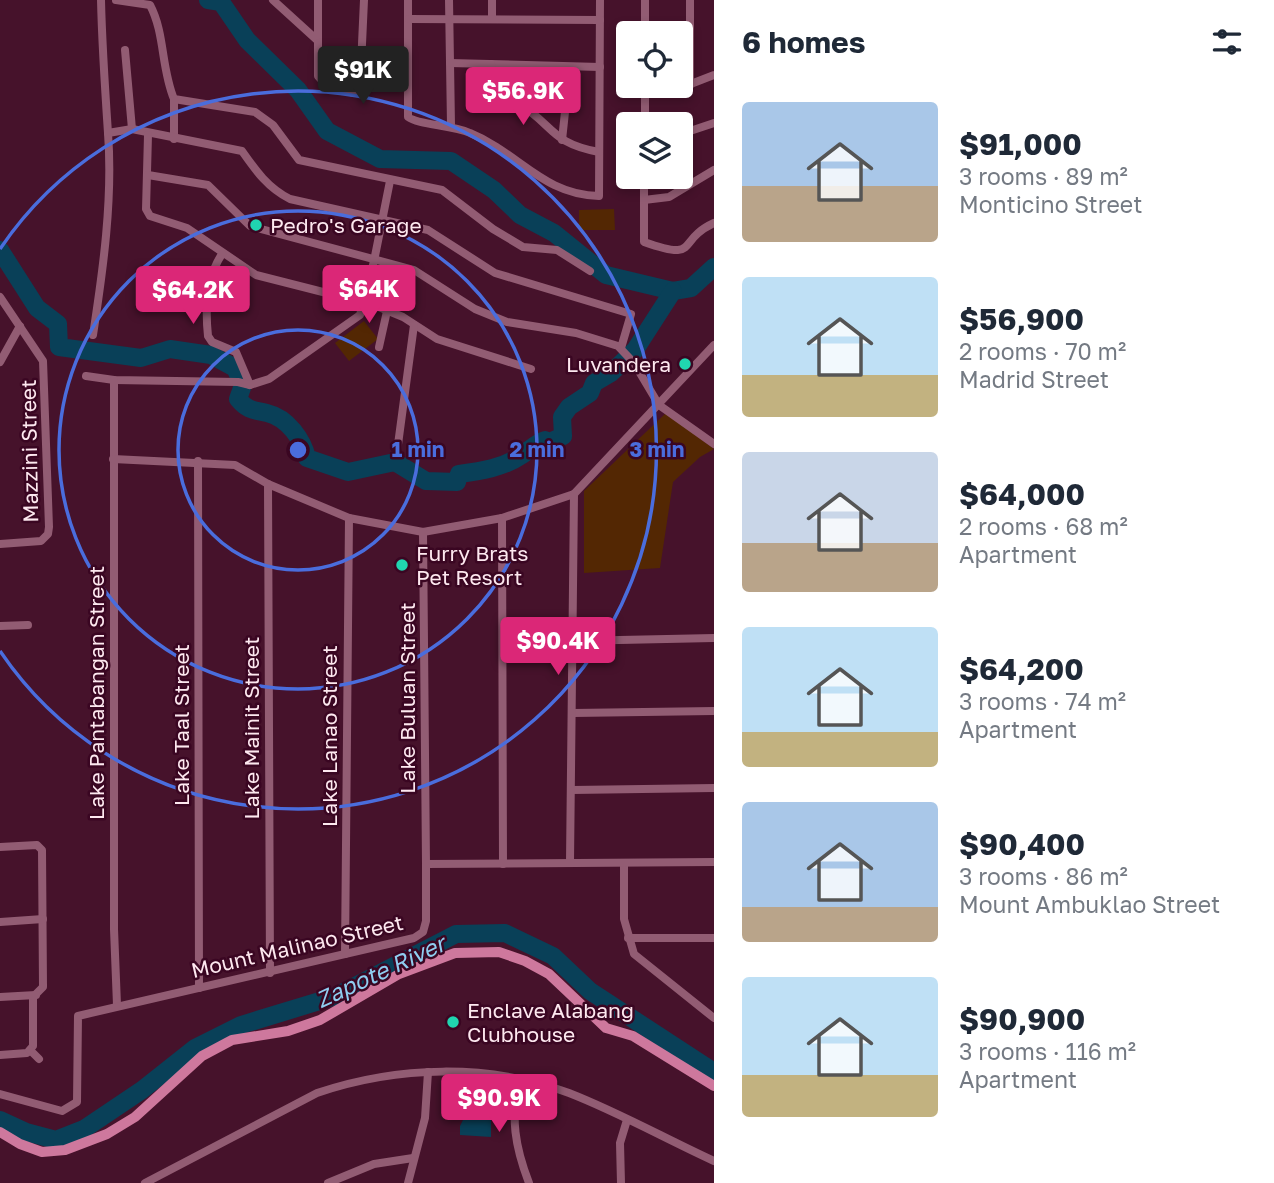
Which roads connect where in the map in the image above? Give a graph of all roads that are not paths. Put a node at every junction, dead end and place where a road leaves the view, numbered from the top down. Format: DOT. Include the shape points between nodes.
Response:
graph roads {
  1 [pos="101,0"];
  2 [pos="116,0"];
  3 [pos="273,0"];
  4 [pos="318,0"];
  5 [pos="364,0"];
  6 [pos="408,0"];
  7 [pos="449,0"];
  8 [pos="492,0"];
  9 [pos="600,0"];
  10 [pos="645,0"];
  11 [pos="690,0"];
  12 [pos="409,19"];
  13 [pos="492,19"];
  14 [pos="600,20"];
  15 [pos="450,21"];
  16 [pos="645,21"];
  17 [pos="690,21"];
  18 [pos="317,40"];
  19 [pos="125,50"];
  20 [pos="450,63"];
  21 [pos="491,64"];
  22 [pos="600,67"];
  23 [pos="714,75"];
  24 [pos="693,84"];
  25 [pos="174,99"];
  26 [pos="517,102"];
  27 [pos="714,123"];
  28 [pos="451,125"];
  29 [pos="132,129"];
  30 [pos="693,130"];
  31 [pos="108,133"];
  32 [pos="148,135"];
  33 [pos="174,139"];
  34 [pos="562,140"];
  35 [pos="599,152"];
  36 [pos="714,170"];
  37 [pos="148,174"];
  38 [pos="390,181"];
  39 [pos="644,189"];
  40 [pos="644,200"];
  41 [pos="381,221"];
  42 [pos="714,223"];
  43 [pos="222,254"];
  44 [pos="374,261"];
  45 [pos="590,271"];
  46 [pos="0,297"];
  47 [pos="363,304"];
  48 [pos="387,311"];
  49 [pos="414,325"];
  50 [pos="20,326"];
  51 [pos="93,335"];
  52 [pos="379,347"];
  53 [pos="714,347"];
  54 [pos="623,350"];
  55 [pos="0,362"];
  56 [pos="531,369"];
  57 [pos="86,376"];
  58 [pos="114,380"];
  59 [pos="244,384"];
  60 [pos="659,405"];
  61 [pos="714,444"];
  62 [pos="397,452"];
  63 [pos="113,459"];
  64 [pos="198,461"];
  65 [pos="268,484"];
  66 [pos="574,494"];
  67 [pos="349,518"];
  68 [pos="502,518"];
  69 [pos="423,532"];
  70 [pos="0,544"];
  71 [pos="28,625"];
  72 [pos="0,626"];
  73 [pos="714,638"];
  74 [pos="572,641"];
  75 [pos="714,711"];
  76 [pos="573,713"];
  77 [pos="714,788"];
  78 [pos="572,789"];
  79 [pos="0,847"];
  80 [pos="570,862"];
  81 [pos="714,862"];
  82 [pos="624,863"];
  83 [pos="426,864"];
  84 [pos="503,864"];
  85 [pos="43,919"];
  86 [pos="0,922"];
  87 [pos="628,938"];
  88 [pos="714,938"];
  89 [pos="345,954"];
  90 [pos="270,973"];
  91 [pos="199,988"];
  92 [pos="36,995"];
  93 [pos="0,997"];
  94 [pos="117,1005"];
  95 [pos="714,1018"];
  96 [pos="30,1050"];
  97 [pos="0,1055"];
  98 [pos="39,1059"];
  99 [pos="428,1072"];
  100 [pos="517,1079"];
  101 [pos="714,1086"];
  102 [pos="0,1094"];
  103 [pos="627,1120"];
  104 [pos="0,1132"];
  105 [pos="413,1158"];
  106 [pos="714,1161"];
  107 [pos="145,1183"];
  108 [pos="328,1183"];
  109 [pos="408,1183"];
  110 [pos="529,1183"];
  111 [pos="621,1183"];
  1 -- 31 [label="street"];
  2 -- 25 [label="street" via="150,5 158,20 166,79"];
  3 -- 18 [label="street"];
  4 -- 18 [label="street"];
  5 -- 18 [label="street" via="358,92 320,82"];
  6 -- 12 [label="street"];
  7 -- 15 [label="street"];
  8 -- 13 [label="street"];
  9 -- 14 [label="street"];
  10 -- 16 [label="street"];
  11 -- 17 [label="street"];
  12 -- 15 [label="street"];
  12 -- 28 [label="street" via="408,117"];
  13 -- 14 [label="street"];
  13 -- 15 [label="street"];
  14 -- 22 [label="street"];
  15 -- 20 [label="street"];
  19 -- 29 [label="street"];
  20 -- 21 [label="street"];
  20 -- 28 [label="street"];
  21 -- 22 [label="street"];
  21 -- 26 [label="street" via="497,97"];
  22 -- 35 [label="street"];
  23 -- 24 [label="street"];
  25 -- 33 [label="street"];
  25 -- 38 [label="street" via="255,112 272,125 299,160"];
  26 -- 34 [label="street"];
  26 -- 34 [label="street" via="562,105"];
  27 -- 30 [label="street"];
  28 -- 35 [label="street" via="505,150 560,190 599,196"];
  29 -- 31 [label="street"];
  29 -- 32 [label="street"];
  31 -- 51 [label="street" via="106,211"];
  32 -- 33 [label="street"];
  32 -- 37 [label="street"];
  33 -- 41 [label="street" via="242,152 260,176 290,199"];
  34 -- 35 [label="street"];
  36 -- 40 [label="street" via="669,197"];
  37 -- 43 [label="street" via="146,209 150,216 187,228"];
  37 -- 44 [label="street" via="208,185 250,226"];
  38 -- 41 [label="street"];
  38 -- 45 [label="street" via="442,190 523,247 557,250"];
  39 -- 40 [label="street"];
  40 -- 42 [label="street" via="644,242 681,252 703,228"];
  41 -- 44 [label="street"];
  41 -- 54 [label="street" via="428,230 513,280 631,314"];
  43 -- 47 [label="street" via="264,278"];
  43 -- 59 [label="street" via="208,289 208,336 236,352"];
  44 -- 47 [label="street"];
  44 -- 54 [label="street" via="414,271 475,309 507,322 576,333"];
  46 -- 50 [label="street, Mazzini Street"];
  47 -- 48 [label="street"];
  47 -- 59 [label="street" via="360,315 269,379"];
  48 -- 49 [label="street"];
  48 -- 52 [label="street"];
  49 -- 56 [label="street" via="438,340"];
  49 -- 62 [label="street"];
  50 -- 55 [label="street"];
  50 -- 70 [label="street, Mazzini Street" via="45,371 48,534 41,541"];
  53 -- 60 [label="street"];
  54 -- 60 [label="street"];
  57 -- 58 [label="street"];
  58 -- 59 [label="street"];
  58 -- 63 [label="street, Lake Pantabangan Street"];
  60 -- 61 [label="street"];
  60 -- 66 [label="street"];
  63 -- 64 [label="street"];
  63 -- 94 [label="street, Lake Pantabangan Street"];
  64 -- 65 [label="street" via="235,465"];
  64 -- 91 [label="street, Lake Taal Street"];
  65 -- 67 [label="street"];
  65 -- 90 [label="street, Lake Mainit Street"];
  66 -- 68 [label="street"];
  66 -- 74 [label="street"];
  67 -- 69 [label="street"];
  67 -- 89 [label="street, Lake Lanao Street"];
  68 -- 69 [label="street"];
  68 -- 84 [label="street"];
  69 -- 83 [label="street, Lake Buluan Street"];
  71 -- 72 [label="street"];
  73 -- 74 [label="street"];
  74 -- 76 [label="street"];
  75 -- 76 [label="street"];
  76 -- 78 [label="street"];
  77 -- 78 [label="street"];
  78 -- 80 [label="street"];
  79 -- 85 [label="street" via="37,845 42,850"];
  80 -- 82 [label="street"];
  80 -- 84 [label="street"];
  81 -- 82 [label="street"];
  82 -- 87 [label="street"];
  83 -- 84 [label="street"];
  83 -- 89 [label="street, Mount Malinao Street" via="423,932"];
  85 -- 86 [label="street"];
  85 -- 92 [label="street" via="43,987"];
  87 -- 88 [label="street"];
  87 -- 95 [label="street" via="634,954"];
  89 -- 90 [label="street, Mount Malinao Street"];
  90 -- 91 [label="street, Mount Malinao Street"];
  91 -- 94 [label="street, Mount Malinao Street"];
  92 -- 93 [label="street"];
  92 -- 96 [label="street"];
  94 -- 102 [label="street, Mount Malinao Street" via="78,1016 77,1102 71,1107 46,1109"];
  96 -- 97 [label="street"];
  96 -- 98 [label="street"];
  99 -- 100 [label="street"];
  99 -- 105 [label="street" via="425,1118"];
  99 -- 107 [label="street" via="355,1082 317,1093"];
  100 -- 103 [label="street" via="566,1092"];
  100 -- 110 [label="street" via="514,1133"];
  101 -- 104 [label="street" via="633,1036 606,1028 549,974 525,961 499,952 455,953 399,974 320,1020 288,1031 233,1040 202,1056 135,1117 107,1134 65,1150 42,1152"];
  103 -- 106 [label="street"];
  103 -- 111 [label="street" via="620,1143"];
  105 -- 108 [label="street" via="374,1164"];
  105 -- 109 [label="street"];
}
